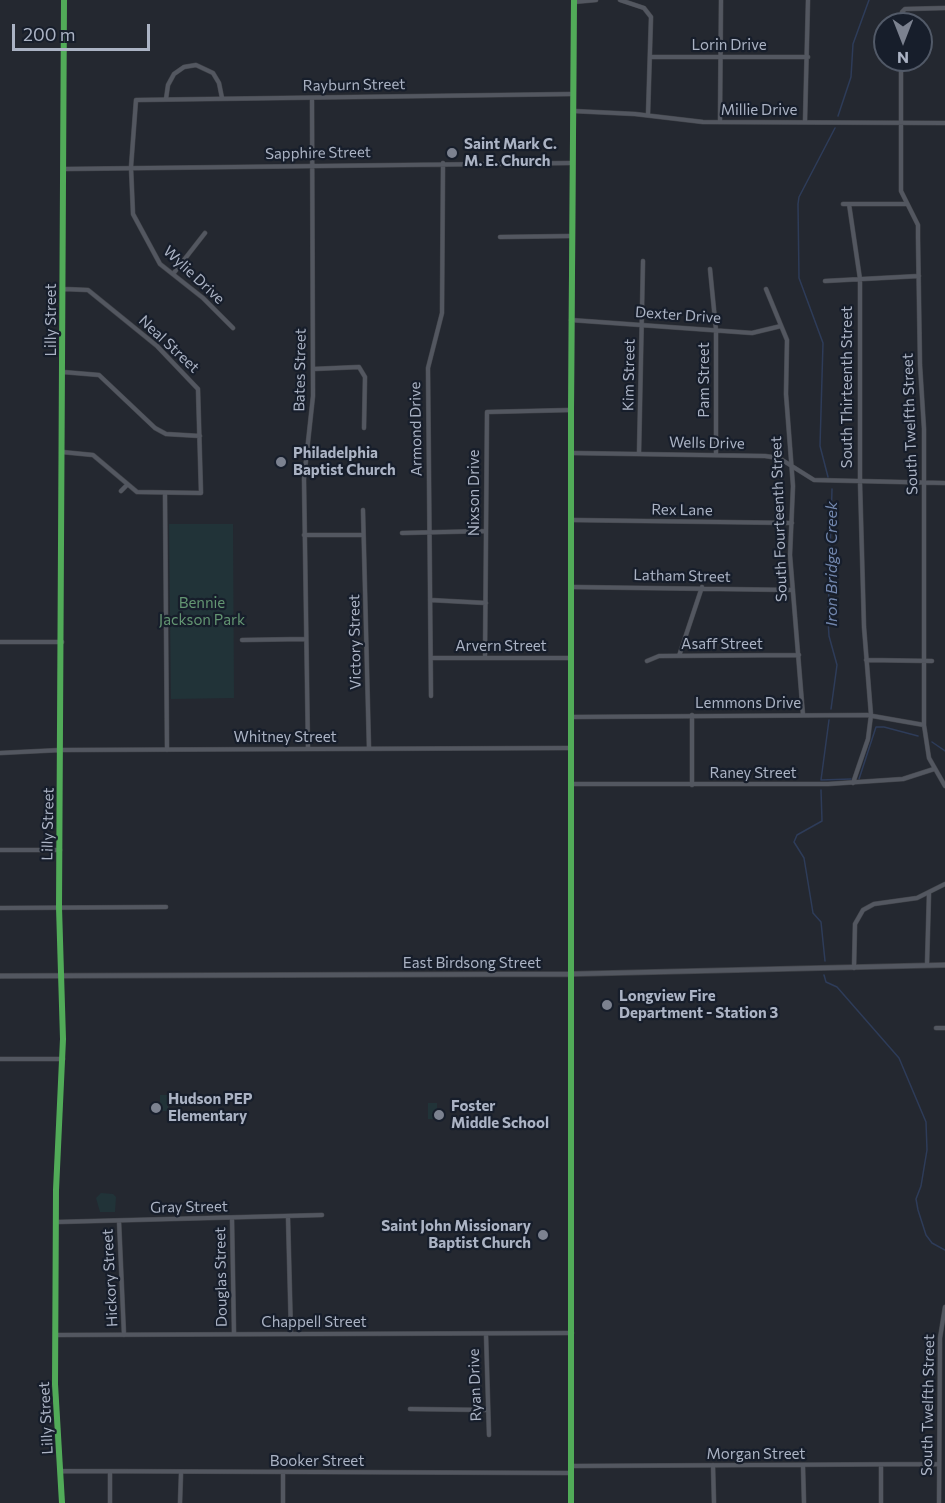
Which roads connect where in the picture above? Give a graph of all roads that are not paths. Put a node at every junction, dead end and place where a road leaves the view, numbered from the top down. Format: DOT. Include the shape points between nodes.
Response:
graph roads {
  1 [pos="64,0"];
  2 [pos="596,0"];
  3 [pos="620,0"];
  4 [pos="721,0"];
  5 [pos="808,0"];
  6 [pos="574,1"];
  7 [pos="945,8"];
  8 [pos="904,12"];
  9 [pos="651,57"];
  10 [pos="721,57"];
  11 [pos="808,57"];
  12 [pos="902,72"];
  13 [pos="573,94"];
  14 [pos="222,98"];
  15 [pos="312,98"];
  16 [pos="166,99"];
  17 [pos="136,100"];
  18 [pos="573,111"];
  19 [pos="648,115"];
  20 [pos="720,122"];
  21 [pos="805,122"];
  22 [pos="902,123"];
  23 [pos="945,123"];
  24 [pos="572,162"];
  25 [pos="443,164"];
  26 [pos="311,165"];
  27 [pos="131,167"];
  28 [pos="64,169"];
  29 [pos="907,204"];
  30 [pos="205,233"];
  31 [pos="572,236"];
  32 [pos="500,237"];
  33 [pos="643,261"];
  34 [pos="710,269"];
  35 [pos="173,274"];
  36 [pos="919,276"];
  37 [pos="860,279"];
  38 [pos="825,281"];
  39 [pos="64,289"];
  40 [pos="766,289"];
  41 [pos="571,320"];
  42 [pos="642,325"];
  43 [pos="781,326"];
  44 [pos="233,328"];
  45 [pos="716,330"];
  46 [pos="313,369"];
  47 [pos="63,372"];
  48 [pos="571,410"];
  49 [pos="364,428"];
  50 [pos="200,436"];
  51 [pos="62,452"];
  52 [pos="571,453"];
  53 [pos="639,454"];
  54 [pos="716,455"];
  55 [pos="791,464"];
  56 [pos="860,482"];
  57 [pos="924,483"];
  58 [pos="944,483"];
  59 [pos="127,485"];
  60 [pos="121,491"];
  61 [pos="165,494"];
  62 [pos="363,510"];
  63 [pos="571,520"];
  64 [pos="792,523"];
  65 [pos="429,531"];
  66 [pos="486,531"];
  67 [pos="402,532"];
  68 [pos="304,535"];
  69 [pos="363,535"];
  70 [pos="571,587"];
  71 [pos="702,587"];
  72 [pos="793,590"];
  73 [pos="430,600"];
  74 [pos="486,603"];
  75 [pos="305,639"];
  76 [pos="242,640"];
  77 [pos="0,642"];
  78 [pos="62,642"];
  79 [pos="679,656"];
  80 [pos="799,656"];
  81 [pos="431,658"];
  82 [pos="485,658"];
  83 [pos="571,658"];
  84 [pos="866,660"];
  85 [pos="646,661"];
  86 [pos="924,661"];
  87 [pos="932,661"];
  88 [pos="431,696"];
  89 [pos="803,715"];
  90 [pos="692,716"];
  91 [pos="872,716"];
  92 [pos="571,717"];
  93 [pos="924,725"];
  94 [pos="571,748"];
  95 [pos="308,749"];
  96 [pos="369,749"];
  97 [pos="62,750"];
  98 [pos="167,750"];
  99 [pos="0,753"];
  100 [pos="934,769"];
  101 [pos="853,783"];
  102 [pos="571,784"];
  103 [pos="692,784"];
  104 [pos="945,786"];
  105 [pos="0,850"];
  106 [pos="60,850"];
  107 [pos="945,884"];
  108 [pos="929,893"];
  109 [pos="166,906"];
  110 [pos="59,907"];
  111 [pos="0,908"];
  112 [pos="927,965"];
  113 [pos="945,965"];
  114 [pos="854,968"];
  115 [pos="572,974"];
  116 [pos="0,976"];
  117 [pos="60,976"];
  118 [pos="936,1028"];
  119 [pos="945,1028"];
  120 [pos="0,1059"];
  121 [pos="63,1059"];
  122 [pos="322,1215"];
  123 [pos="288,1217"];
  124 [pos="232,1218"];
  125 [pos="119,1221"];
  126 [pos="57,1222"];
  127 [pos="945,1307"];
  128 [pos="572,1333"];
  129 [pos="234,1334"];
  130 [pos="291,1334"];
  131 [pos="486,1334"];
  132 [pos="56,1335"];
  133 [pos="124,1335"];
  134 [pos="942,1338"];
  135 [pos="411,1410"];
  136 [pos="488,1410"];
  137 [pos="489,1435"];
  138 [pos="939,1464"];
  139 [pos="880,1465"];
  140 [pos="572,1466"];
  141 [pos="713,1466"];
  142 [pos="803,1466"];
  143 [pos="62,1471"];
  144 [pos="110,1472"];
  145 [pos="181,1473"];
  146 [pos="572,1473"];
  147 [pos="283,1474"];
  148 [pos="62,1503"];
  149 [pos="110,1503"];
  150 [pos="180,1503"];
  151 [pos="284,1503"];
  152 [pos="571,1503"];
  153 [pos="714,1503"];
  154 [pos="804,1503"];
  155 [pos="881,1503"];
  156 [pos="939,1503"];
  1 -- 28 [label="street, Lilly Street"];
  2 -- 6 [label="street"];
  3 -- 9 [label="street" via="648,12"];
  4 -- 10 [label="street"];
  5 -- 11 [label="street"];
  6 -- 13 [label="street"];
  7 -- 8 [label="street"];
  9 -- 10 [label="street, Lorin Drive"];
  9 -- 19 [label="street"];
  10 -- 11 [label="street, Lorin Drive"];
  10 -- 20 [label="street"];
  11 -- 21 [label="street"];
  12 -- 22 [label="street, South Twelfth Street"];
  13 -- 15 [label="street, Rayburn Street"];
  13 -- 18 [label="street"];
  14 -- 15 [label="street, Rayburn Street"];
  14 -- 16 [label="street, Rayburn Street"];
  14 -- 16 [label="street" via="213,73 196,65 174,74"];
  15 -- 26 [label="street, Bates Street"];
  16 -- 17 [label="street, Rayburn Street"];
  17 -- 27 [label="street, Wylie Drive"];
  18 -- 19 [label="street, Millie Drive"];
  18 -- 24 [label="street"];
  19 -- 20 [label="street, Millie Drive"];
  20 -- 21 [label="street, Millie Drive"];
  21 -- 22 [label="street, Millie Drive"];
  22 -- 23 [label="street, Millie Drive"];
  22 -- 29 [label="street, South Twelfth Street" via="901,191"];
  24 -- 25 [label="street, Sapphire Street"];
  24 -- 31 [label="street"];
  25 -- 26 [label="street, Sapphire Street"];
  25 -- 65 [label="street, Armond Drive" via="442,313 428,368"];
  26 -- 27 [label="street, Sapphire Street"];
  26 -- 46 [label="street, Bates Street"];
  27 -- 28 [label="street, Sapphire Street"];
  27 -- 35 [label="street, Wylie Drive" via="132,214 155,257"];
  28 -- 39 [label="street, Lilly Street"];
  29 -- 36 [label="street, South Twelfth Street" via="918,225"];
  29 -- 37 [label="street, South Thirteenth Street" via="846,204"];
  30 -- 35 [label="street"];
  31 -- 32 [label="street"];
  31 -- 41 [label="street"];
  33 -- 42 [label="street, Kim Street"];
  34 -- 45 [label="street, Pam Street"];
  35 -- 44 [label="street, Wylie Drive"];
  36 -- 37 [label="street"];
  36 -- 57 [label="street, South Twelfth Street"];
  37 -- 38 [label="street"];
  37 -- 56 [label="street, South Thirteenth Street"];
  39 -- 47 [label="street, Lilly Street"];
  39 -- 50 [label="street, Neal Street" via="88,290 192,380 199,394"];
  40 -- 43 [label="street, South Fourteenth Street"];
  41 -- 42 [label="street, Dexter Drive"];
  41 -- 48 [label="street"];
  42 -- 45 [label="street, Dexter Drive"];
  42 -- 53 [label="street, Kim Street"];
  43 -- 45 [label="street, Dexter Drive" via="763,332"];
  43 -- 55 [label="street, South Fourteenth Street" via="787,340"];
  45 -- 54 [label="street, Pam Street"];
  46 -- 49 [label="street" via="359,367 365,377"];
  46 -- 68 [label="street, Bates Street" via="305,458"];
  47 -- 50 [label="street" via="99,375 166,434"];
  47 -- 51 [label="street, Lilly Street"];
  48 -- 52 [label="street"];
  48 -- 66 [label="street, Nixson Drive" via="487,412"];
  50 -- 61 [label="street, Neal Street" via="201,494"];
  51 -- 59 [label="street" via="93,455"];
  51 -- 78 [label="street, Lilly Street"];
  52 -- 53 [label="street, Wells Drive"];
  52 -- 63 [label="street"];
  53 -- 54 [label="street, Wells Drive"];
  54 -- 55 [label="street, Wells Drive" via="765,456"];
  55 -- 56 [label="street, Wells Drive" via="814,480"];
  55 -- 64 [label="street, South Fourteenth Street"];
  56 -- 57 [label="street, Wells Drive"];
  56 -- 84 [label="street, South Thirteenth Street"];
  57 -- 58 [label="street, Wells Drive"];
  57 -- 86 [label="street, South Twelfth Street"];
  59 -- 60 [label="street"];
  59 -- 61 [label="street" via="142,494"];
  61 -- 98 [label="street"];
  62 -- 69 [label="street, Victory Street"];
  63 -- 64 [label="street, Rex Lane"];
  63 -- 70 [label="street"];
  64 -- 72 [label="street, South Fourteenth Street"];
  65 -- 66 [label="street"];
  65 -- 67 [label="street"];
  65 -- 73 [label="street, Armond Drive"];
  66 -- 74 [label="street, Nixson Drive"];
  68 -- 69 [label="street"];
  68 -- 75 [label="street, Bates Street"];
  69 -- 96 [label="street, Victory Street"];
  70 -- 71 [label="street, Latham Street"];
  70 -- 83 [label="street"];
  71 -- 72 [label="street, Latham Street"];
  71 -- 79 [label="street"];
  72 -- 80 [label="street, South Fourteenth Street"];
  73 -- 74 [label="street"];
  73 -- 81 [label="street, Armond Drive"];
  74 -- 82 [label="street, Nixson Drive"];
  75 -- 76 [label="street"];
  75 -- 95 [label="street, Bates Street"];
  77 -- 78 [label="street"];
  78 -- 97 [label="street, Lilly Street"];
  79 -- 80 [label="street, Asaff Street"];
  79 -- 85 [label="street, Asaff Street" via="657,656"];
  80 -- 89 [label="street, South Fourteenth Street"];
  81 -- 82 [label="street, Arvern Street"];
  81 -- 88 [label="street, Armond Drive"];
  82 -- 83 [label="street, Arvern Street"];
  83 -- 92 [label="street"];
  84 -- 86 [label="street"];
  84 -- 91 [label="street, South Thirteenth Street"];
  86 -- 87 [label="street"];
  86 -- 93 [label="street, South Twelfth Street"];
  89 -- 90 [label="street, Lemmons Drive"];
  89 -- 91 [label="street, Lemmons Drive"];
  90 -- 92 [label="street, Lemmons Drive"];
  90 -- 103 [label="street"];
  91 -- 93 [label="street, Lemmons Drive"];
  91 -- 101 [label="street, South Thirteenth Street"];
  92 -- 94 [label="street"];
  93 -- 100 [label="street, South Twelfth Street"];
  94 -- 96 [label="street, Whitney Street"];
  94 -- 102 [label="street"];
  95 -- 96 [label="street, Whitney Street"];
  95 -- 98 [label="street, Whitney Street"];
  97 -- 98 [label="street, Whitney Street"];
  97 -- 99 [label="street, Whitney Street"];
  97 -- 106 [label="street, Lilly Street"];
  100 -- 101 [label="street, Raney Street" via="907,778"];
  100 -- 104 [label="street, South Twelfth Street"];
  101 -- 103 [label="street, Raney Street"];
  102 -- 103 [label="street, Raney Street"];
  102 -- 115 [label="street"];
  105 -- 106 [label="street"];
  106 -- 110 [label="street, Lilly Street"];
  107 -- 108 [label="street"];
  108 -- 112 [label="street"];
  108 -- 114 [label="street" via="905,901 874,904 863,910 855,924"];
  109 -- 110 [label="street"];
  110 -- 111 [label="street"];
  110 -- 117 [label="street, Lilly Street"];
  112 -- 113 [label="street, East Birdsong Street"];
  112 -- 114 [label="street, East Birdsong Street"];
  114 -- 115 [label="street, East Birdsong Street"];
  115 -- 117 [label="street, East Birdsong Street"];
  115 -- 128 [label="street"];
  116 -- 117 [label="street, East Birdsong Street"];
  117 -- 121 [label="street, Lilly Street"];
  118 -- 119 [label="street"];
  120 -- 121 [label="street"];
  121 -- 126 [label="street, Lilly Street"];
  122 -- 123 [label="street, Gray Street"];
  123 -- 124 [label="street, Gray Street"];
  123 -- 130 [label="street"];
  124 -- 125 [label="street, Gray Street"];
  124 -- 129 [label="street, Douglas Street"];
  125 -- 126 [label="street, Gray Street"];
  125 -- 133 [label="street, Hickory Street"];
  126 -- 132 [label="street, Lilly Street"];
  127 -- 134 [label="street, South Twelfth Street"];
  128 -- 131 [label="street, Chappell Street"];
  128 -- 140 [label="street"];
  129 -- 130 [label="street, Chappell Street"];
  129 -- 133 [label="street, Chappell Street"];
  130 -- 131 [label="street, Chappell Street"];
  131 -- 136 [label="street, Ryan Drive"];
  132 -- 133 [label="street, Chappell Street"];
  132 -- 143 [label="street, Lilly Street"];
  134 -- 138 [label="street, South Twelfth Street"];
  135 -- 136 [label="street"];
  136 -- 137 [label="street, Ryan Drive"];
  138 -- 139 [label="street, Morgan Street"];
  138 -- 156 [label="street, South Twelfth Street"];
  139 -- 142 [label="street, Morgan Street"];
  139 -- 155 [label="street"];
  140 -- 141 [label="street, Morgan Street"];
  140 -- 146 [label="street"];
  141 -- 142 [label="street, Morgan Street"];
  141 -- 153 [label="street"];
  142 -- 154 [label="street"];
  143 -- 144 [label="street, Booker Street"];
  143 -- 148 [label="street, Lilly Street"];
  144 -- 145 [label="street, Booker Street"];
  144 -- 149 [label="street"];
  145 -- 147 [label="street, Booker Street"];
  145 -- 150 [label="street"];
  146 -- 147 [label="street, Booker Street"];
  146 -- 152 [label="street"];
  147 -- 151 [label="street"];
}
